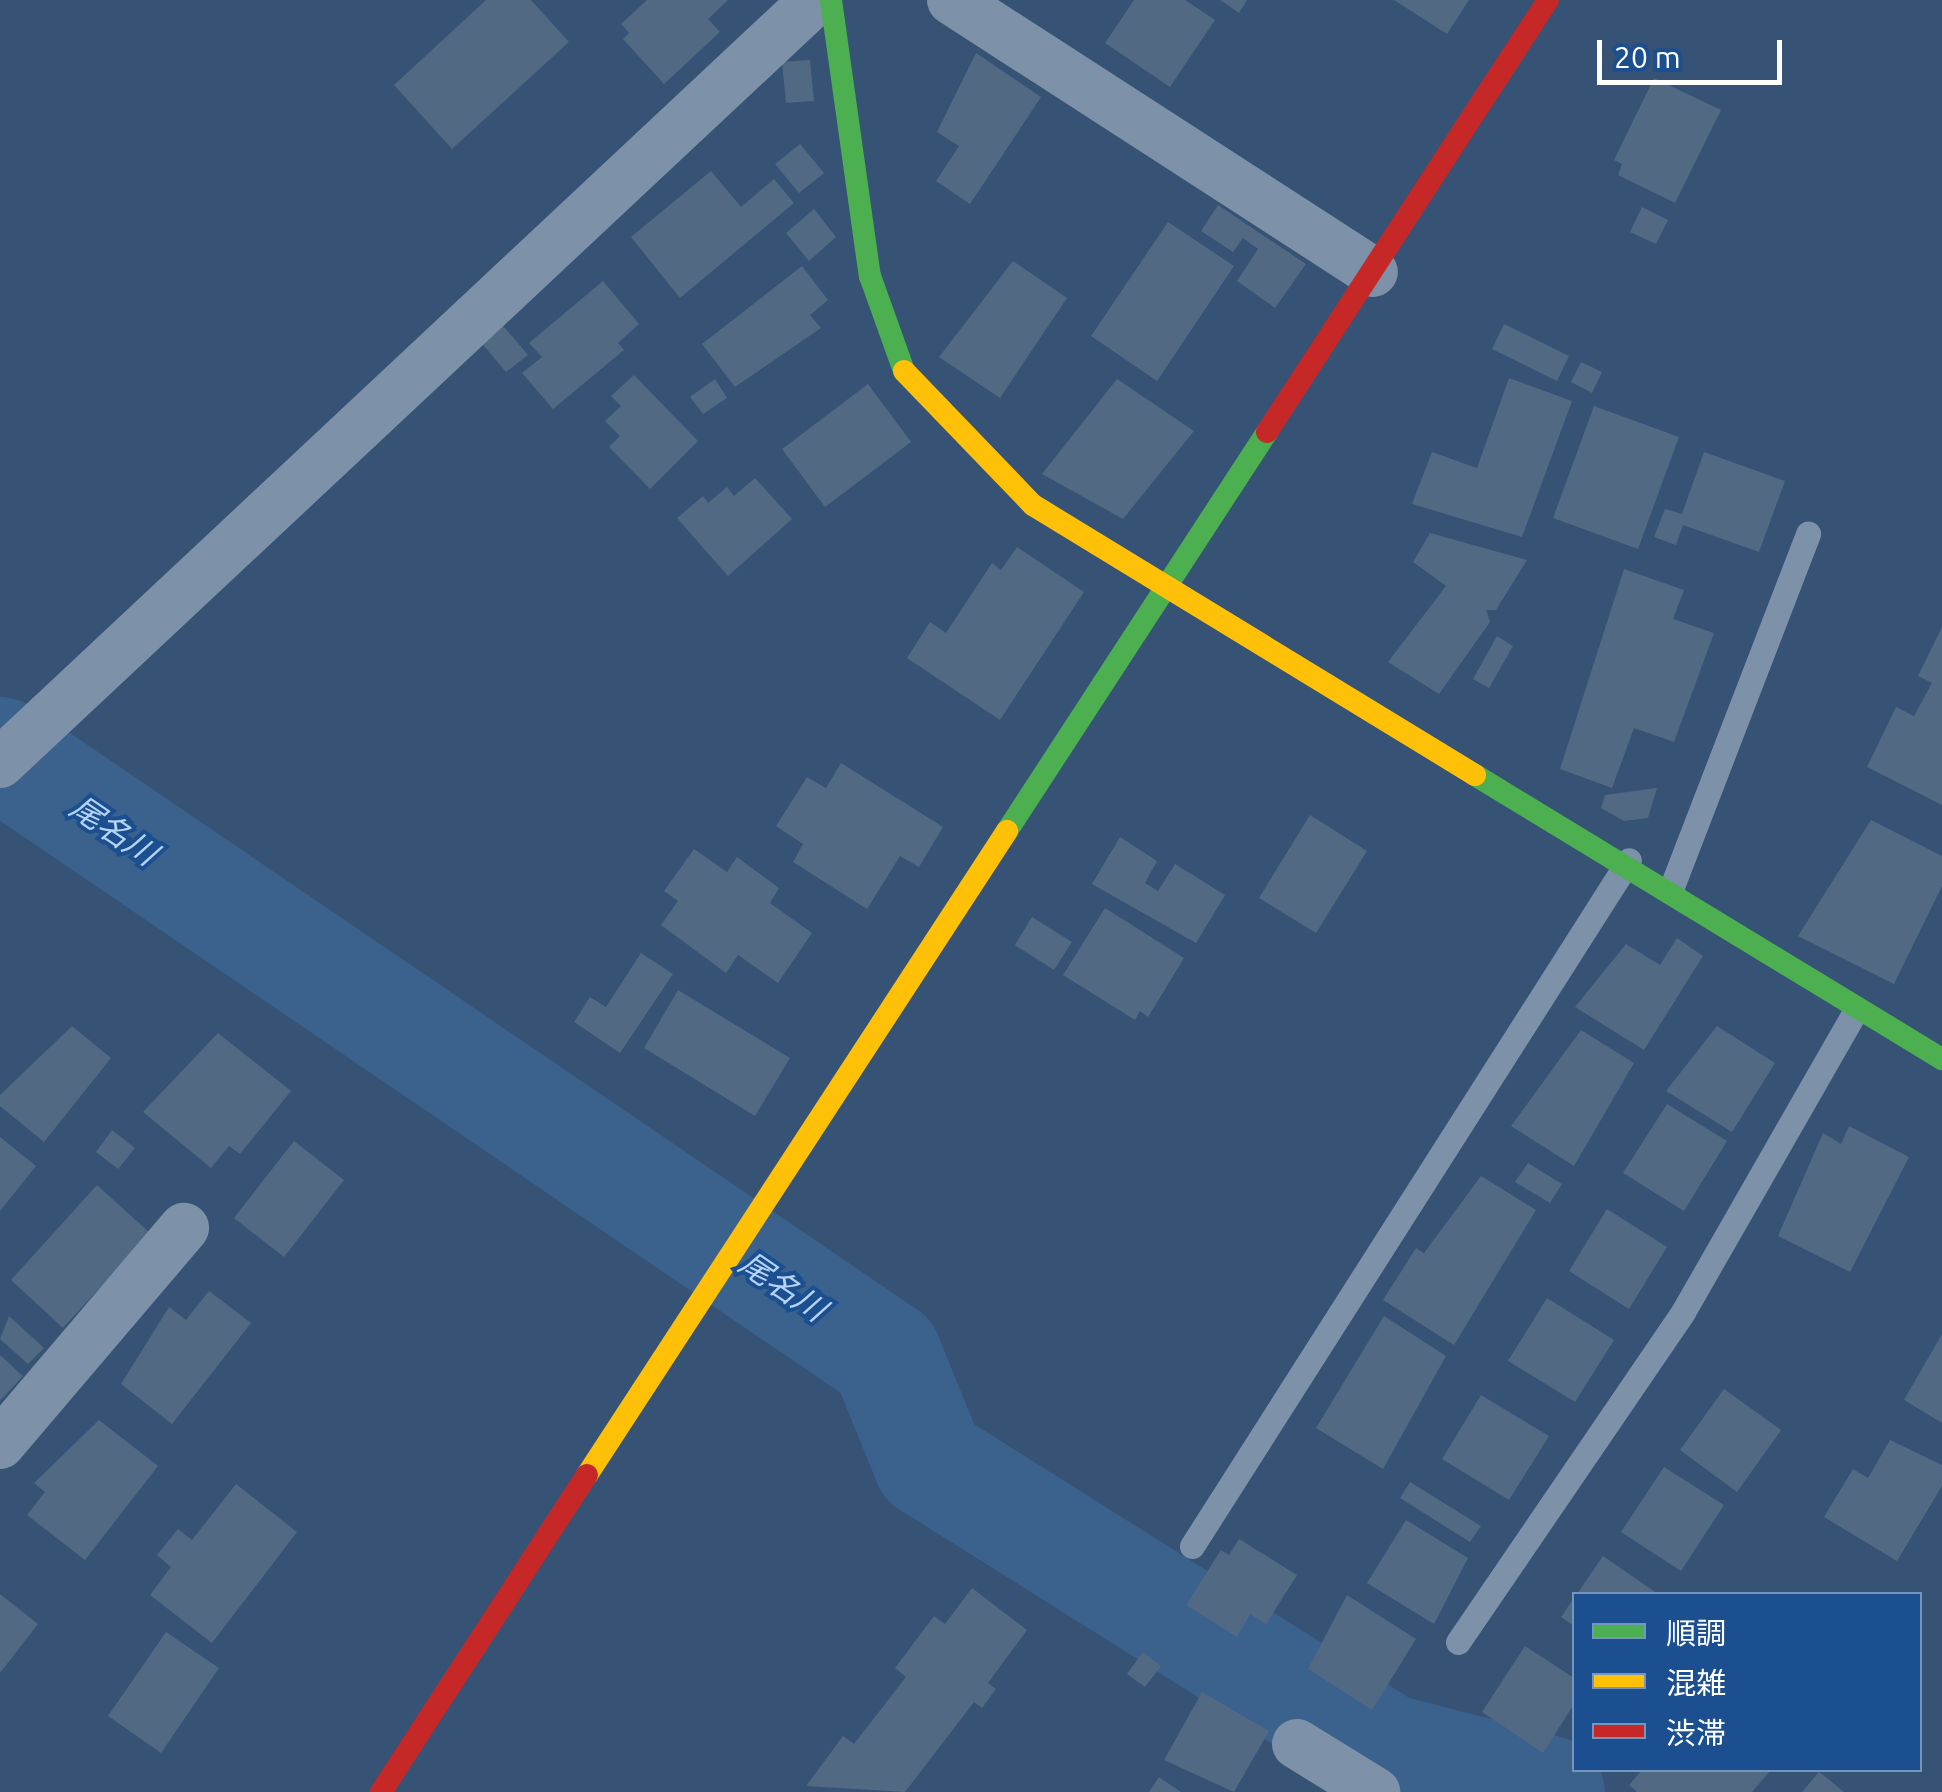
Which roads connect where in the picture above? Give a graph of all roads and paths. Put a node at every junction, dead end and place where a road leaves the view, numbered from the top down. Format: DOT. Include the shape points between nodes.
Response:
graph roads {
  1 [pos="815,0"];
  2 [pos="831,0"];
  3 [pos="952,0"];
  4 [pos="1548,0"];
  5 [pos="1373,272"];
  6 [pos="1808,534"];
  7 [pos="1169,590"];
  8 [pos="0,763"];
  9 [pos="1629,860"];
  10 [pos="1671,889"];
  11 [pos="1854,1014"];
  12 [pos="1942,1059"];
  13 [pos="184,1228"];
  14 [pos="0,1444"];
  15 [pos="1192,1546"];
  16 [pos="1458,1642"];
  17 [pos="1297,1744"];
  18 [pos="381,1792"];
  19 [pos="1375,1792"];
  1 -- 8 [label="street"];
  2 -- 7 [label="street" via="870,276 900,367 1033,505"];
  3 -- 5 [label="street"];
  4 -- 5 [label="street"];
  5 -- 7 [label="street"];
  6 -- 10 [label="lane"];
  7 -- 9 [label="street"];
  7 -- 18 [label="street"];
  9 -- 10 [label="street"];
  9 -- 15 [label="lane"];
  10 -- 11 [label="street"];
  11 -- 12 [label="street"];
  11 -- 16 [label="lane" via="1682,1312"];
  13 -- 14 [label="street"];
  17 -- 19 [label="street"];
}
